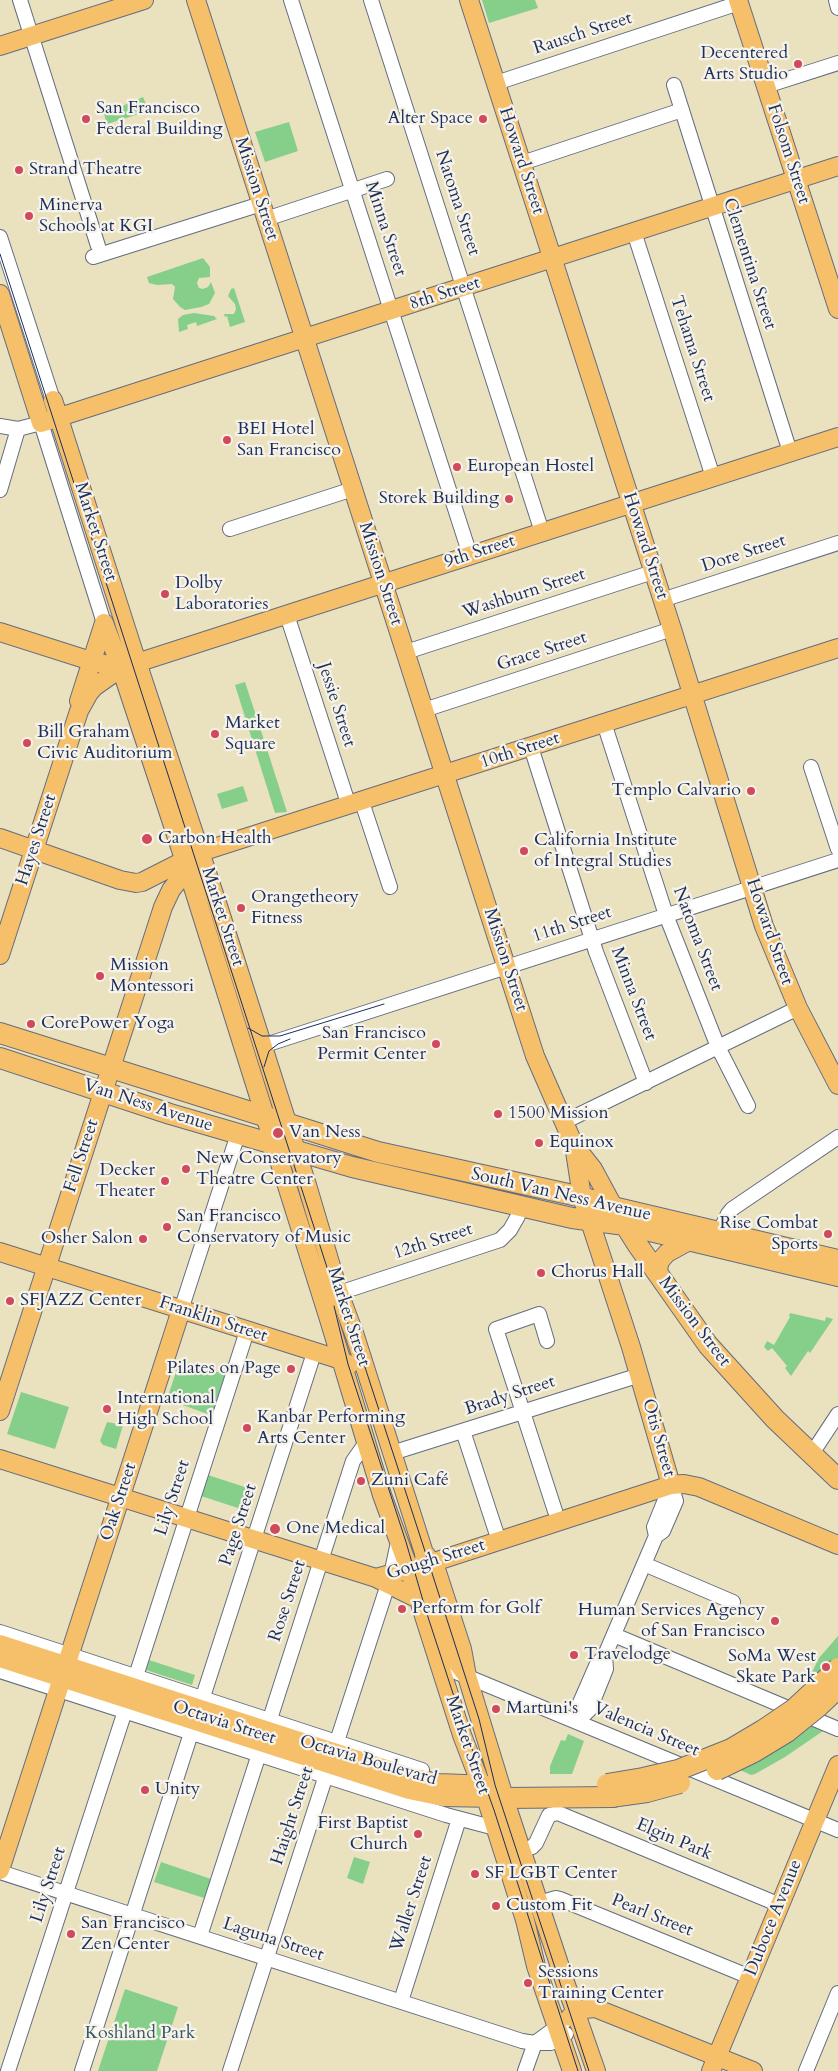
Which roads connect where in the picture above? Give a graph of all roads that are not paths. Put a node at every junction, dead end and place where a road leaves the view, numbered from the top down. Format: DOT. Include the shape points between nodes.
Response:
graph roads {
  1 [pos="20,0"];
  2 [pos="144,0"];
  3 [pos="196,0"];
  4 [pos="291,0"];
  5 [pos="371,0"];
  6 [pos="469,0"];
  7 [pos="836,0"];
  8 [pos="739,1"];
  9 [pos="838,8"];
  10 [pos="32,36"];
  11 [pos="1,46"];
  12 [pos="838,63"];
  13 [pos="496,83"];
  14 [pos="674,86"];
  15 [pos="766,86"];
  16 [pos="682,110"];
  17 [pos="522,163"];
  18 [pos="838,166"];
  19 [pos="387,179"];
  20 [pos="797,180"];
  21 [pos="352,190"];
  22 [pos="711,208"];
  23 [pos="263,211"];
  24 [pos="634,232"];
  25 [pos="0,237"];
  26 [pos="552,259"];
  27 [pos="465,287"];
  28 [pos="0,294"];
  29 [pos="838,309"];
  30 [pos="392,311"];
  31 [pos="304,339"];
  32 [pos="53,400"];
  33 [pos="50,421"];
  34 [pos="0,426"];
  35 [pos="18,429"];
  36 [pos="838,437"];
  37 [pos="790,452"];
  38 [pos="713,477"];
  39 [pos="353,489"];
  40 [pos="0,490"];
  41 [pos="626,504"];
  42 [pos="230,529"];
  43 [pos="542,532"];
  44 [pos="838,543"];
  45 [pos="470,555"];
  46 [pos="653,572"];
  47 [pos="384,584"];
  48 [pos="662,600"];
  49 [pos="287,615"];
  50 [pos="104,623"];
  51 [pos="672,629"];
  52 [pos="0,632"];
  53 [pos="838,648"];
  54 [pos="406,652"];
  55 [pos="91,661"];
  56 [pos="130,666"];
  57 [pos="691,696"];
  58 [pos="424,710"];
  59 [pos="604,723"];
  60 [pos="74,724"];
  61 [pos="531,747"];
  62 [pos="811,767"];
  63 [pos="446,775"];
  64 [pos="355,804"];
  65 [pos="0,838"];
  66 [pos="34,849"];
  67 [pos="838,849"];
  68 [pos="201,852"];
  69 [pos="838,860"];
  70 [pos="186,865"];
  71 [pos="390,886"];
  72 [pos="753,886"];
  73 [pos="666,914"];
  74 [pos="592,939"];
  75 [pos="0,955"];
  76 [pos="506,967"];
  77 [pos="798,1008"];
  78 [pos="0,1033"];
  79 [pos="262,1046"];
  80 [pos="718,1048"];
  81 [pos="0,1058"];
  82 [pos="111,1069"];
  83 [pos="646,1083"];
  84 [pos="838,1085"];
  85 [pos="103,1092"];
  86 [pos="748,1106"];
  87 [pos="265,1117"];
  88 [pos="564,1122"];
  89 [pos="286,1123"];
  90 [pos="238,1134"];
  91 [pos="838,1137"];
  92 [pos="274,1145"];
  93 [pos="574,1145"];
  94 [pos="296,1152"];
  95 [pos="582,1197"];
  96 [pos="520,1206"];
  97 [pos="613,1206"];
  98 [pos="590,1220"];
  99 [pos="625,1225"];
  100 [pos="716,1239"];
  101 [pos="689,1241"];
  102 [pos="0,1252"];
  103 [pos="838,1259"];
  104 [pos="47,1267"];
  105 [pos="657,1273"];
  106 [pos="838,1276"];
  107 [pos="339,1293"];
  108 [pos="181,1310"];
  109 [pos="247,1331"];
  110 [pos="547,1341"];
  111 [pos="314,1353"];
  112 [pos="340,1360"];
  113 [pos="640,1375"];
  114 [pos="0,1411"];
  115 [pos="523,1411"];
  116 [pos="838,1414"];
  117 [pos="463,1431"];
  118 [pos="369,1448"];
  119 [pos="392,1453"];
  120 [pos="811,1455"];
  121 [pos="0,1458"];
  122 [pos="670,1479"];
  123 [pos="838,1479"];
  124 [pos="120,1497"];
  125 [pos="555,1512"];
  126 [pos="187,1518"];
  127 [pos="497,1536"];
  128 [pos="254,1540"];
  129 [pos="398,1542"];
  130 [pos="838,1545"];
  131 [pos="422,1558"];
  132 [pos="321,1561"];
  133 [pos="644,1564"];
  134 [pos="385,1579"];
  135 [pos="418,1599"];
  136 [pos="733,1602"];
  137 [pos="0,1632"];
  138 [pos="614,1636"];
  139 [pos="0,1644"];
  140 [pos="0,1658"];
  141 [pos="440,1665"];
  142 [pos="838,1668"];
  143 [pos="0,1670"];
  144 [pos="64,1672"];
  145 [pos="136,1676"];
  146 [pos="467,1676"];
  147 [pos="838,1688"];
  148 [pos="124,1711"];
  149 [pos="197,1715"];
  150 [pos="270,1719"];
  151 [pos="578,1722"];
  152 [pos="838,1729"];
  153 [pos="258,1754"];
  154 [pos="331,1758"];
  155 [pos="838,1765"];
  156 [pos="422,1770"];
  157 [pos="438,1783"];
  158 [pos="610,1790"];
  159 [pos="493,1791"];
  160 [pos="459,1819"];
  161 [pos="815,1820"];
  162 [pos="495,1828"];
  163 [pos="838,1830"];
  164 [pos="522,1851"];
  165 [pos="0,1871"];
  166 [pos="66,1893"];
  167 [pos="539,1904"];
  168 [pos="780,1905"];
  169 [pos="133,1915"];
  170 [pos="200,1936"];
  171 [pos="267,1958"];
  172 [pos="750,1977"];
  173 [pos="838,1993"];
  174 [pos="401,2001"];
  175 [pos="568,2029"];
  176 [pos="535,2043"];
  177 [pos="716,2066"];
  178 [pos="8,2071"];
  179 [pos="82,2071"];
  180 [pos="230,2071"];
  181 [pos="525,2071"];
  182 [pos="572,2071"];
  183 [pos="587,2071"];
  184 [pos="596,2071"];
  185 [pos="753,2071"];
  186 [pos="806,2071"];
  1 -- 10 [label="street"];
  2 -- 10 [label="main road"];
  3 -- 23 [label="main road, Mission Street"];
  4 -- 21 [label="street, Minna Street"];
  5 -- 27 [label="street, Natoma Street"];
  6 -- 13 [label="main road, Howard Street"];
  7 -- 9 [label="street"];
  8 -- 13 [label="street, Rausch Street"];
  8 -- 15 [label="main road, Folsom Street"];
  10 -- 11 [label="main road"];
  10 -- 23 [label="street" via="95,252"];
  12 -- 15 [label="street"];
  13 -- 17 [label="main road, Howard Street"];
  14 -- 16 [label="street, Clementina Street"];
  15 -- 20 [label="main road, Folsom Street"];
  16 -- 17 [label="street"];
  16 -- 22 [label="street, Clementina Street"];
  17 -- 26 [label="main road, Howard Street"];
  18 -- 20 [label="main road, 8th Street"];
  19 -- 21 [label="street"];
  20 -- 22 [label="main road, 8th Street"];
  20 -- 29 [label="main road, Folsom Street"];
  21 -- 23 [label="street"];
  21 -- 30 [label="street, Minna Street"];
  22 -- 24 [label="main road, 8th Street"];
  22 -- 37 [label="street, Clementina Street"];
  23 -- 31 [label="main road, Mission Street"];
  24 -- 26 [label="main road, 8th Street"];
  24 -- 38 [label="street, Tehama Street"];
  25 -- 32 [label="street, Market Street"];
  26 -- 27 [label="main road, 8th Street"];
  26 -- 41 [label="main road, Howard Street" via="600,405"];
  27 -- 30 [label="main road, 8th Street"];
  27 -- 43 [label="street, Natoma Street"];
  28 -- 33 [label="main road, Market Street"];
  30 -- 31 [label="main road, 8th Street"];
  30 -- 45 [label="street, Minna Street"];
  31 -- 33 [label="main road, 8th Street"];
  31 -- 39 [label="main road, Mission Street"];
  32 -- 33 [label="main road, Market Street"];
  33 -- 35 [label="street"];
  33 -- 50 [label="street, Market Street"];
  33 -- 56 [label="main road, Market Street"];
  34 -- 35 [label="street"];
  35 -- 40 [label="street"];
  36 -- 37 [label="main road, 9th Street"];
  37 -- 38 [label="main road, 9th Street"];
  38 -- 41 [label="main road, 9th Street"];
  39 -- 42 [label="street"];
  39 -- 47 [label="main road, Mission Street"];
  41 -- 43 [label="main road, 9th Street"];
  41 -- 46 [label="main road, Howard Street"];
  43 -- 45 [label="main road, 9th Street"];
  44 -- 48 [label="street, Dore Street"];
  45 -- 47 [label="main road, 9th Street"];
  46 -- 48 [label="main road, Howard Street"];
  46 -- 54 [label="street, Washburn Street"];
  47 -- 49 [label="main road, 9th Street"];
  47 -- 54 [label="main road, Mission Street"];
  48 -- 51 [label="main road, Howard Street"];
  49 -- 56 [label="main road, 9th Street"];
  49 -- 64 [label="street, Jessie Street"];
  50 -- 55 [label="main road"];
  50 -- 56 [label="main road, Market Street"];
  51 -- 57 [label="main road, Howard Street"];
  51 -- 58 [label="street, Grace Street"];
  52 -- 55 [label="main road"];
  53 -- 57 [label="main road, 10th Street"];
  54 -- 58 [label="main road, Mission Street"];
  55 -- 56 [label="main road"];
  55 -- 60 [label="main road"];
  56 -- 60 [label="main road" via="89,693"];
  56 -- 68 [label="main road, Market Street"];
  56 -- 70 [label="main road, Market Street"];
  57 -- 59 [label="main road, 10th Street"];
  57 -- 72 [label="main road, Howard Street"];
  58 -- 63 [label="main road, Mission Street"];
  59 -- 61 [label="main road, 10th Street"];
  59 -- 73 [label="street, Natoma Street"];
  60 -- 66 [label="main road, Hayes Street"];
  61 -- 63 [label="main road, 10th Street"];
  61 -- 74 [label="street, Minna Street"];
  62 -- 67 [label="street"];
  63 -- 64 [label="main road, 10th Street"];
  63 -- 76 [label="main road, Mission Street"];
  64 -- 68 [label="main road, 10th Street"];
  64 -- 71 [label="street, Jessie Street"];
  65 -- 66 [label="main road, 10th Street"];
  66 -- 70 [label="main road, 10th Street" via="136,883"];
  66 -- 75 [label="main road, Hayes Street"];
  68 -- 70 [label="main road, 10th Street"];
  68 -- 79 [label="main road, Market Street"];
  69 -- 72 [label="street, 11th Street"];
  70 -- 82 [label="main road, Fell Street" via="163,907"];
  70 -- 87 [label="main road, Market Street"];
  72 -- 73 [label="street, 11th Street"];
  72 -- 77 [label="main road, Howard Street" via="771,947"];
  73 -- 74 [label="street, 11th Street"];
  73 -- 80 [label="street, Natoma Street"];
  74 -- 76 [label="street, 11th Street"];
  74 -- 83 [label="street, Minna Street"];
  76 -- 79 [label="street, 11th Street"];
  76 -- 88 [label="main road, Mission Street" via="535,1056"];
  77 -- 80 [label="street"];
  77 -- 84 [label="main road, Howard Street"];
  78 -- 82 [label="highway, Van Ness Avenue"];
  79 -- 89 [label="main road, Market Street"];
  80 -- 83 [label="street"];
  80 -- 86 [label="street, Natoma Street"];
  81 -- 85 [label="highway, Van Ness Avenue"];
  82 -- 85 [label="main road, Fell Street"];
  82 -- 87 [label="highway, Van Ness Avenue"];
  83 -- 88 [label="street"];
  85 -- 90 [label="highway, Van Ness Avenue"];
  85 -- 104 [label="main road, Fell Street"];
  87 -- 89 [label="highway, Van Ness Avenue"];
  87 -- 92 [label="main road, Market Street"];
  88 -- 93 [label="main road, Mission Street"];
  89 -- 94 [label="main road, Market Street"];
  89 -- 95 [label="highway, South Van Ness Avenue" via="378,1152"];
  90 -- 92 [label="highway, Van Ness Avenue"];
  90 -- 108 [label="street, Oak Street"];
  91 -- 100 [label="street" via="732,1209"];
  92 -- 94 [label="highway, Van Ness Avenue"];
  92 -- 112 [label="main road, Market Street"];
  93 -- 95 [label="main road, Mission Street"];
  93 -- 97 [label="main road, Mission Street" via="593,1169"];
  94 -- 96 [label="highway, South Van Ness Avenue"];
  94 -- 107 [label="main road, Market Street"];
  95 -- 97 [label="highway, South Van Ness Avenue"];
  95 -- 98 [label="main road, Mission Street"];
  96 -- 98 [label="highway, South Van Ness Avenue"];
  96 -- 107 [label="street, 12th Street" via="510,1230 500,1240"];
  97 -- 99 [label="highway, Mission Street"];
  97 -- 100 [label="main road, South Van Ness Avenue"];
  98 -- 99 [label="highway, South Van Ness Avenue"];
  98 -- 113 [label="main road, Otis Street"];
  99 -- 101 [label="highway, South Van Ness Avenue"];
  99 -- 105 [label="highway, Mission Street"];
  100 -- 101 [label="highway, South Van Ness Avenue"];
  100 -- 103 [label="main road, South Van Ness Avenue"];
  100 -- 106 [label="highway, South Van Ness Avenue"];
  101 -- 105 [label="main road" via="667,1253 660,1261"];
  102 -- 104 [label="main road, Franklin Street"];
  104 -- 108 [label="main road, Franklin Street"];
  104 -- 114 [label="main road, Fell Street"];
  105 -- 120 [label="highway, Mission Street" via="712,1349"];
  107 -- 119 [label="main road, Market Street"];
  108 -- 109 [label="main road, Franklin Street"];
  108 -- 124 [label="main road, Oak Street"];
  109 -- 111 [label="main road, Franklin Street"];
  109 -- 126 [label="street, Lily Street"];
  110 -- 115 [label="street" via="539,1314 496,1329"];
  111 -- 112 [label="main road, Franklin Street"];
  111 -- 128 [label="street, Page Street"];
  112 -- 118 [label="main road, Market Street"];
  112 -- 131 [label="main road, Market Street" via="358,1374 407,1524"];
  113 -- 115 [label="street, Brady Street"];
  113 -- 122 [label="main road, Otis Street"];
  115 -- 117 [label="street, Brady Street"];
  115 -- 125 [label="street"];
  116 -- 120 [label="street"];
  117 -- 119 [label="street, Brady Street"];
  117 -- 127 [label="street"];
  118 -- 129 [label="main road, Market Street"];
  118 -- 131 [label="main road, Market Street" via="390,1495 405,1542"];
  118 -- 132 [label="street, Rose Street" via="353,1461"];
  119 -- 131 [label="main road, Market Street"];
  120 -- 123 [label="highway, Mission Street"];
  121 -- 124 [label="main road, Gough Street"];
  122 -- 125 [label="main road, Gough Street"];
  122 -- 127 [label="main road, Gough Street"];
  122 -- 130 [label="main road, Otis Street" via="699,1487"];
  122 -- 133 [label="street" via="676,1501"];
  124 -- 126 [label="main road, Gough Street"];
  124 -- 144 [label="main road, Oak Street"];
  125 -- 127 [label="main road, Gough Street"];
  126 -- 128 [label="main road, Gough Street"];
  126 -- 145 [label="street, Lily Street"];
  127 -- 131 [label="main road, Gough Street"];
  128 -- 132 [label="main road, Gough Street"];
  128 -- 149 [label="street, Page Street"];
  129 -- 131 [label="main road, Market Street"];
  129 -- 134 [label="street, Haight Street"];
  131 -- 134 [label="main road, Gough Street"];
  131 -- 135 [label="main road, Market Street"];
  131 -- 146 [label="main road, Market Street" via="437,1572"];
  132 -- 134 [label="main road, Gough Street"];
  132 -- 150 [label="street, Rose Street"];
  133 -- 136 [label="street"];
  133 -- 138 [label="street"];
  134 -- 135 [label="main road"];
  134 -- 154 [label="street, Haight Street"];
  135 -- 141 [label="main road, Market Street"];
  137 -- 144 [label="street, Octavia Street"];
  138 -- 151 [label="street" via="596,1666 581,1702"];
  138 -- 152 [label="street"];
  139 -- 144 [label="main road, Octavia Boulevard"];
  140 -- 144 [label="main road, Octavia Boulevard"];
  141 -- 146 [label="street, Valencia Street"];
  141 -- 159 [label="main road, Market Street" via="462,1735"];
  142 -- 158 [label="highway, Octavia Boulevard, bridge" via="794,1709 731,1749 678,1770"];
  143 -- 144 [label="street, Octavia Street"];
  144 -- 145 [label="street, Octavia Street"];
  144 -- 148 [label="street, Octavia Street"];
  144 -- 149 [label="main road, Octavia Boulevard"];
  144 -- 165 [label="main road, Oak Street"];
  145 -- 149 [label="street, Octavia Street"];
  146 -- 151 [label="street, Valencia Street"];
  146 -- 159 [label="main road, Market Street"];
  147 -- 158 [label="highway, Octavia Boulevard, bridge" via="787,1732 737,1762 682,1783 647,1792"];
  148 -- 149 [label="street, Octavia Street"];
  148 -- 166 [label="street, Lily Street"];
  149 -- 150 [label="street, Octavia Street"];
  149 -- 153 [label="street, Octavia Street"];
  149 -- 154 [label="main road, Octavia Boulevard"];
  149 -- 169 [label="street, Page Street"];
  150 -- 154 [label="street, Octavia Street"];
  151 -- 161 [label="street, Valencia Street"];
  153 -- 154 [label="street, Octavia Street"];
  153 -- 170 [label="street"];
  154 -- 156 [label="street, Octavia Street"];
  154 -- 157 [label="main road, Octavia Boulevard"];
  154 -- 159 [label="main road, Octavia Boulevard" via="425,1794 456,1798"];
  154 -- 160 [label="street, Octavia Street"];
  154 -- 171 [label="street, Haight Street"];
  155 -- 161 [label="main road, Duboce Avenue"];
  156 -- 157 [label="main road"];
  157 -- 159 [label="main road, Octavia Boulevard"];
  158 -- 159 [label="highway, Octavia Boulevard"];
  159 -- 162 [label="main road, Market Street"];
  159 -- 164 [label="main road, Market Street"];
  160 -- 162 [label="street, Octavia Street"];
  160 -- 174 [label="street, Waller Street"];
  161 -- 163 [label="street, Valencia Street"];
  161 -- 168 [label="main road, Duboce Avenue"];
  162 -- 175 [label="main road, Market Street" via="534,1958"];
  164 -- 167 [label="main road, Market Street"];
  164 -- 168 [label="street, Elgin Park" via="536,1843 547,1818 553,1813 572,1818"];
  165 -- 166 [label="street, Laguna Street"];
  166 -- 169 [label="street, Laguna Street"];
  166 -- 178 [label="street, Lily Street"];
  167 -- 172 [label="street, Pearl Street" via="560,1899"];
  167 -- 175 [label="main road, Market Street" via="566,1985"];
  168 -- 172 [label="main road, Duboce Avenue"];
  169 -- 170 [label="street, Laguna Street"];
  169 -- 179 [label="street, Page Street"];
  170 -- 171 [label="street, Laguna Street"];
  171 -- 174 [label="street, Laguna Street"];
  171 -- 180 [label="street, Haight Street"];
  172 -- 177 [label="main road, Duboce Avenue"];
  173 -- 186 [label="street"];
  174 -- 176 [label="street, Laguna Street"];
  175 -- 176 [label="street, Laguna Street" via="551,2043"];
  175 -- 177 [label="main road" via="589,2021 600,2021"];
  175 -- 182 [label="main road, Market Street"];
  175 -- 183 [label="main road, Market Street"];
  175 -- 184 [label="main road, Market Street"];
  176 -- 181 [label="street"];
  177 -- 185 [label="main road"];
}
